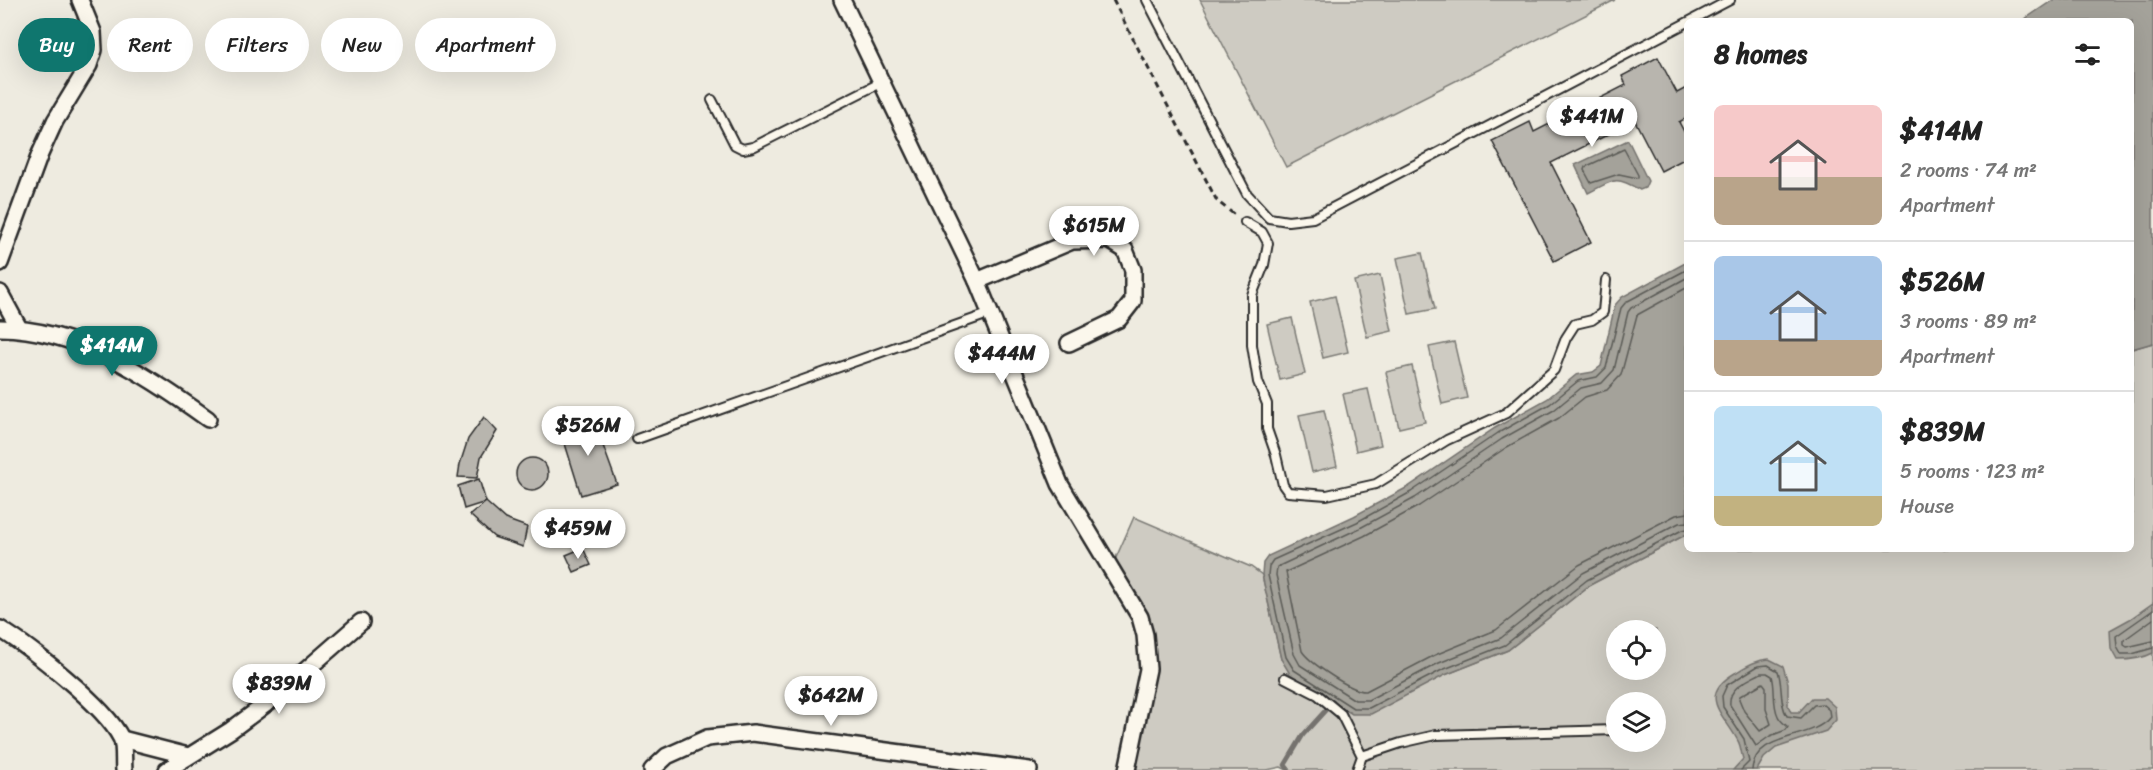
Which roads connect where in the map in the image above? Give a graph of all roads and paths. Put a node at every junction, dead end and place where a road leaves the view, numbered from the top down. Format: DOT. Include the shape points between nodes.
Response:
graph roads {
  1 [pos="80,0"];
  2 [pos="842,0"];
  3 [pos="1113,0"];
  4 [pos="1147,0"];
  5 [pos="1730,0"];
  6 [pos="1696,18"];
  7 [pos="1684,25"];
  8 [pos="882,82"];
  9 [pos="712,99"];
  10 [pos="1245,222"];
  11 [pos="0,263"];
  12 [pos="1606,280"];
  13 [pos="977,281"];
  14 [pos="0,293"];
  15 [pos="991,313"];
  16 [pos="0,328"];
  17 [pos="19,328"];
  18 [pos="1069,343"];
  19 [pos="208,419"];
  20 [pos="637,439"];
  21 [pos="361,622"];
  22 [pos="0,629"];
  23 [pos="1285,678"];
  24 [pos="1606,730"];
  25 [pos="122,739"];
  26 [pos="188,756"];
  27 [pos="1362,756"];
  28 [pos="1005,769"];
  29 [pos="124,770"];
  30 [pos="167,770"];
  31 [pos="652,770"];
  32 [pos="1029,770"];
  33 [pos="1127,770"];
  34 [pos="1357,770"];
  1 -- 11 [label="street" via="93,32 94,50 40,154"];
  2 -- 8 [label="street"];
  3 -- 10 [label="path" via="1216,201"];
  4 -- 7 [label="lane" via="1247,194 1269,218 1288,221 1313,218"];
  5 -- 6 [label="lane"];
  8 -- 9 [label="lane" via="743,149 735,145"];
  8 -- 13 [label="street"];
  10 -- 12 [label="lane" via="1262,232 1269,243 1252,295 1252,345 1283,485 1288,492 1297,494 1327,495 1376,484 1447,440 1506,413 1554,370 1575,324 1592,320 1603,312"];
  13 -- 15 [label="street"];
  13 -- 18 [label="street" via="1072,241 1109,240 1125,250 1133,270 1133,300 1119,319"];
  14 -- 17 [label="street"];
  15 -- 20 [label="lane"];
  15 -- 33 [label="street" via="1060,484 1140,617 1148,669"];
  16 -- 17 [label="street"];
  17 -- 19 [label="street" via="51,335 107,357 146,376"];
  21 -- 26 [label="street" via="274,698"];
  22 -- 25 [label="street" via="73,685"];
  23 -- 27 [label="lane" via="1318,695 1341,714"];
  24 -- 27 [label="lane" via="1436,735"];
  25 -- 26 [label="street"];
  25 -- 29 [label="street"];
  26 -- 30 [label="street"];
  27 -- 34 [label="lane"];
  28 -- 31 [label="street" via="753,733 707,738 667,756"];
  28 -- 32 [label="street"];
}
